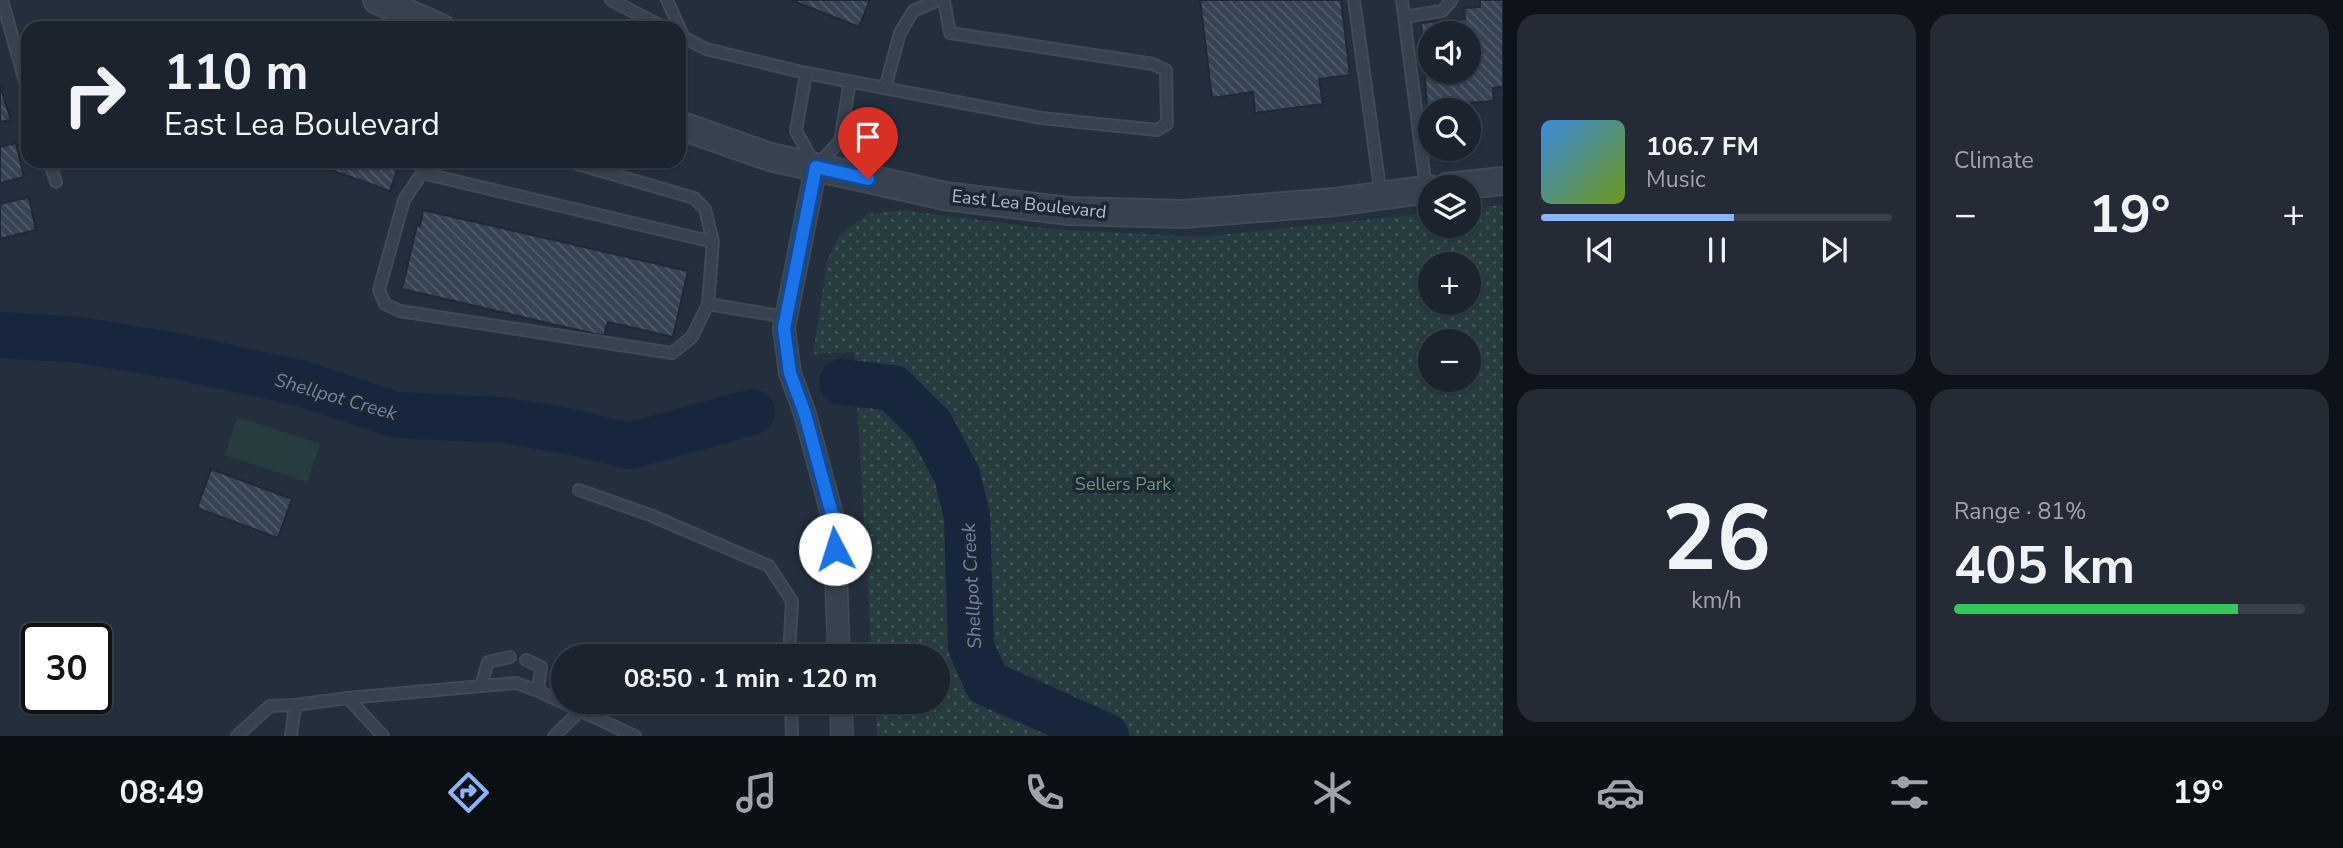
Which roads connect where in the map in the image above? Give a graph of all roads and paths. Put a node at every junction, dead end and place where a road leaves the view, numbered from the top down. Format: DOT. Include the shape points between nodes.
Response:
graph roads {
  1 [pos="2,0"];
  2 [pos="377,0"];
  3 [pos="611,0"];
  4 [pos="667,0"];
  5 [pos="942,0"];
  6 [pos="1354,0"];
  7 [pos="1402,0"];
  8 [pos="1452,0"];
  9 [pos="1404,17"];
  10 [pos="425,21"];
  11 [pos="652,21"];
  12 [pos="676,21"];
  13 [pos="686,39"];
  14 [pos="21,67"];
  15 [pos="806,73"];
  16 [pos="849,81"];
  17 [pos="885,88"];
  18 [pos="686,127"];
  19 [pos="816,167"];
  20 [pos="51,168"];
  21 [pos="425,168"];
  22 [pos="591,168"];
  23 [pos="422,173"];
  24 [pos="1432,175"];
  25 [pos="1503,181"];
  26 [pos="56,183"];
  27 [pos="1481,184"];
  28 [pos="1418,191"];
  29 [pos="1381,197"];
  30 [pos="713,242"];
  31 [pos="708,304"];
  32 [pos="786,317"];
  33 [pos="579,490"];
  34 [pos="790,644"];
  35 [pos="839,644"];
  36 [pos="510,657"];
  37 [pos="526,660"];
  38 [pos="481,686"];
  39 [pos="538,691"];
  40 [pos="551,697"];
  41 [pos="348,698"];
  42 [pos="295,705"];
  43 [pos="577,714"];
  44 [pos="589,714"];
  45 [pos="791,714"];
  46 [pos="841,714"];
  47 [pos="237,736"];
  48 [pos="291,736"];
  49 [pos="383,736"];
  50 [pos="554,736"];
  51 [pos="635,736"];
  52 [pos="792,736"];
  53 [pos="842,736"];
  1 -- 14 [label="lane"];
  2 -- 10 [label="street"];
  3 -- 11 [label="lane"];
  4 -- 12 [label="lane"];
  5 -- 17 [label="lane" via="913,11 900,33"];
  5 -- 17 [label="lane" via="950,33 1153,64 1166,70 1167,124 1157,130 1041,118"];
  6 -- 29 [label="lane"];
  7 -- 9 [label="lane"];
  8 -- 9 [label="lane" via="1442,11"];
  9 -- 24 [label="lane"];
  13 -- 15 [label="lane" via="706,49"];
  15 -- 16 [label="lane"];
  15 -- 19 [label="lane" via="796,131"];
  16 -- 17 [label="lane"];
  16 -- 19 [label="lane" via="840,141"];
  18 -- 19 [label="street, East Lea Boulevard" via="770,157"];
  19 -- 29 [label="street, East Lea Boulevard" via="945,196 1069,211 1183,214"];
  19 -- 32 [label="street"];
  20 -- 26 [label="lane"];
  21 -- 23 [label="lane"];
  22 -- 30 [label="lane" via="694,198 705,209"];
  23 -- 30 [label="lane"];
  23 -- 31 [label="lane" via="404,200 379,290 385,304 400,311 672,353 692,337"];
  25 -- 27 [label="street, East Lea Boulevard"];
  28 -- 29 [label="street, East Lea Boulevard"];
  30 -- 31 [label="lane"];
  31 -- 32 [label="lane"];
  32 -- 35 [label="street" via="790,373 834,522"];
  33 -- 34 [label="lane" via="769,566 792,601"];
  36 -- 38 [label="lane" via="488,662"];
  37 -- 39 [label="lane" via="541,667"];
  38 -- 39 [label="lane" via="516,683"];
  38 -- 41 [label="lane"];
  39 -- 40 [label="lane"];
  41 -- 42 [label="lane"];
  41 -- 49 [label="lane"];
  42 -- 47 [label="lane" via="270,706"];
  42 -- 48 [label="lane"];
  43 -- 50 [label="lane"];
  44 -- 51 [label="lane"];
  45 -- 52 [label="lane"];
  46 -- 53 [label="street"];
}
